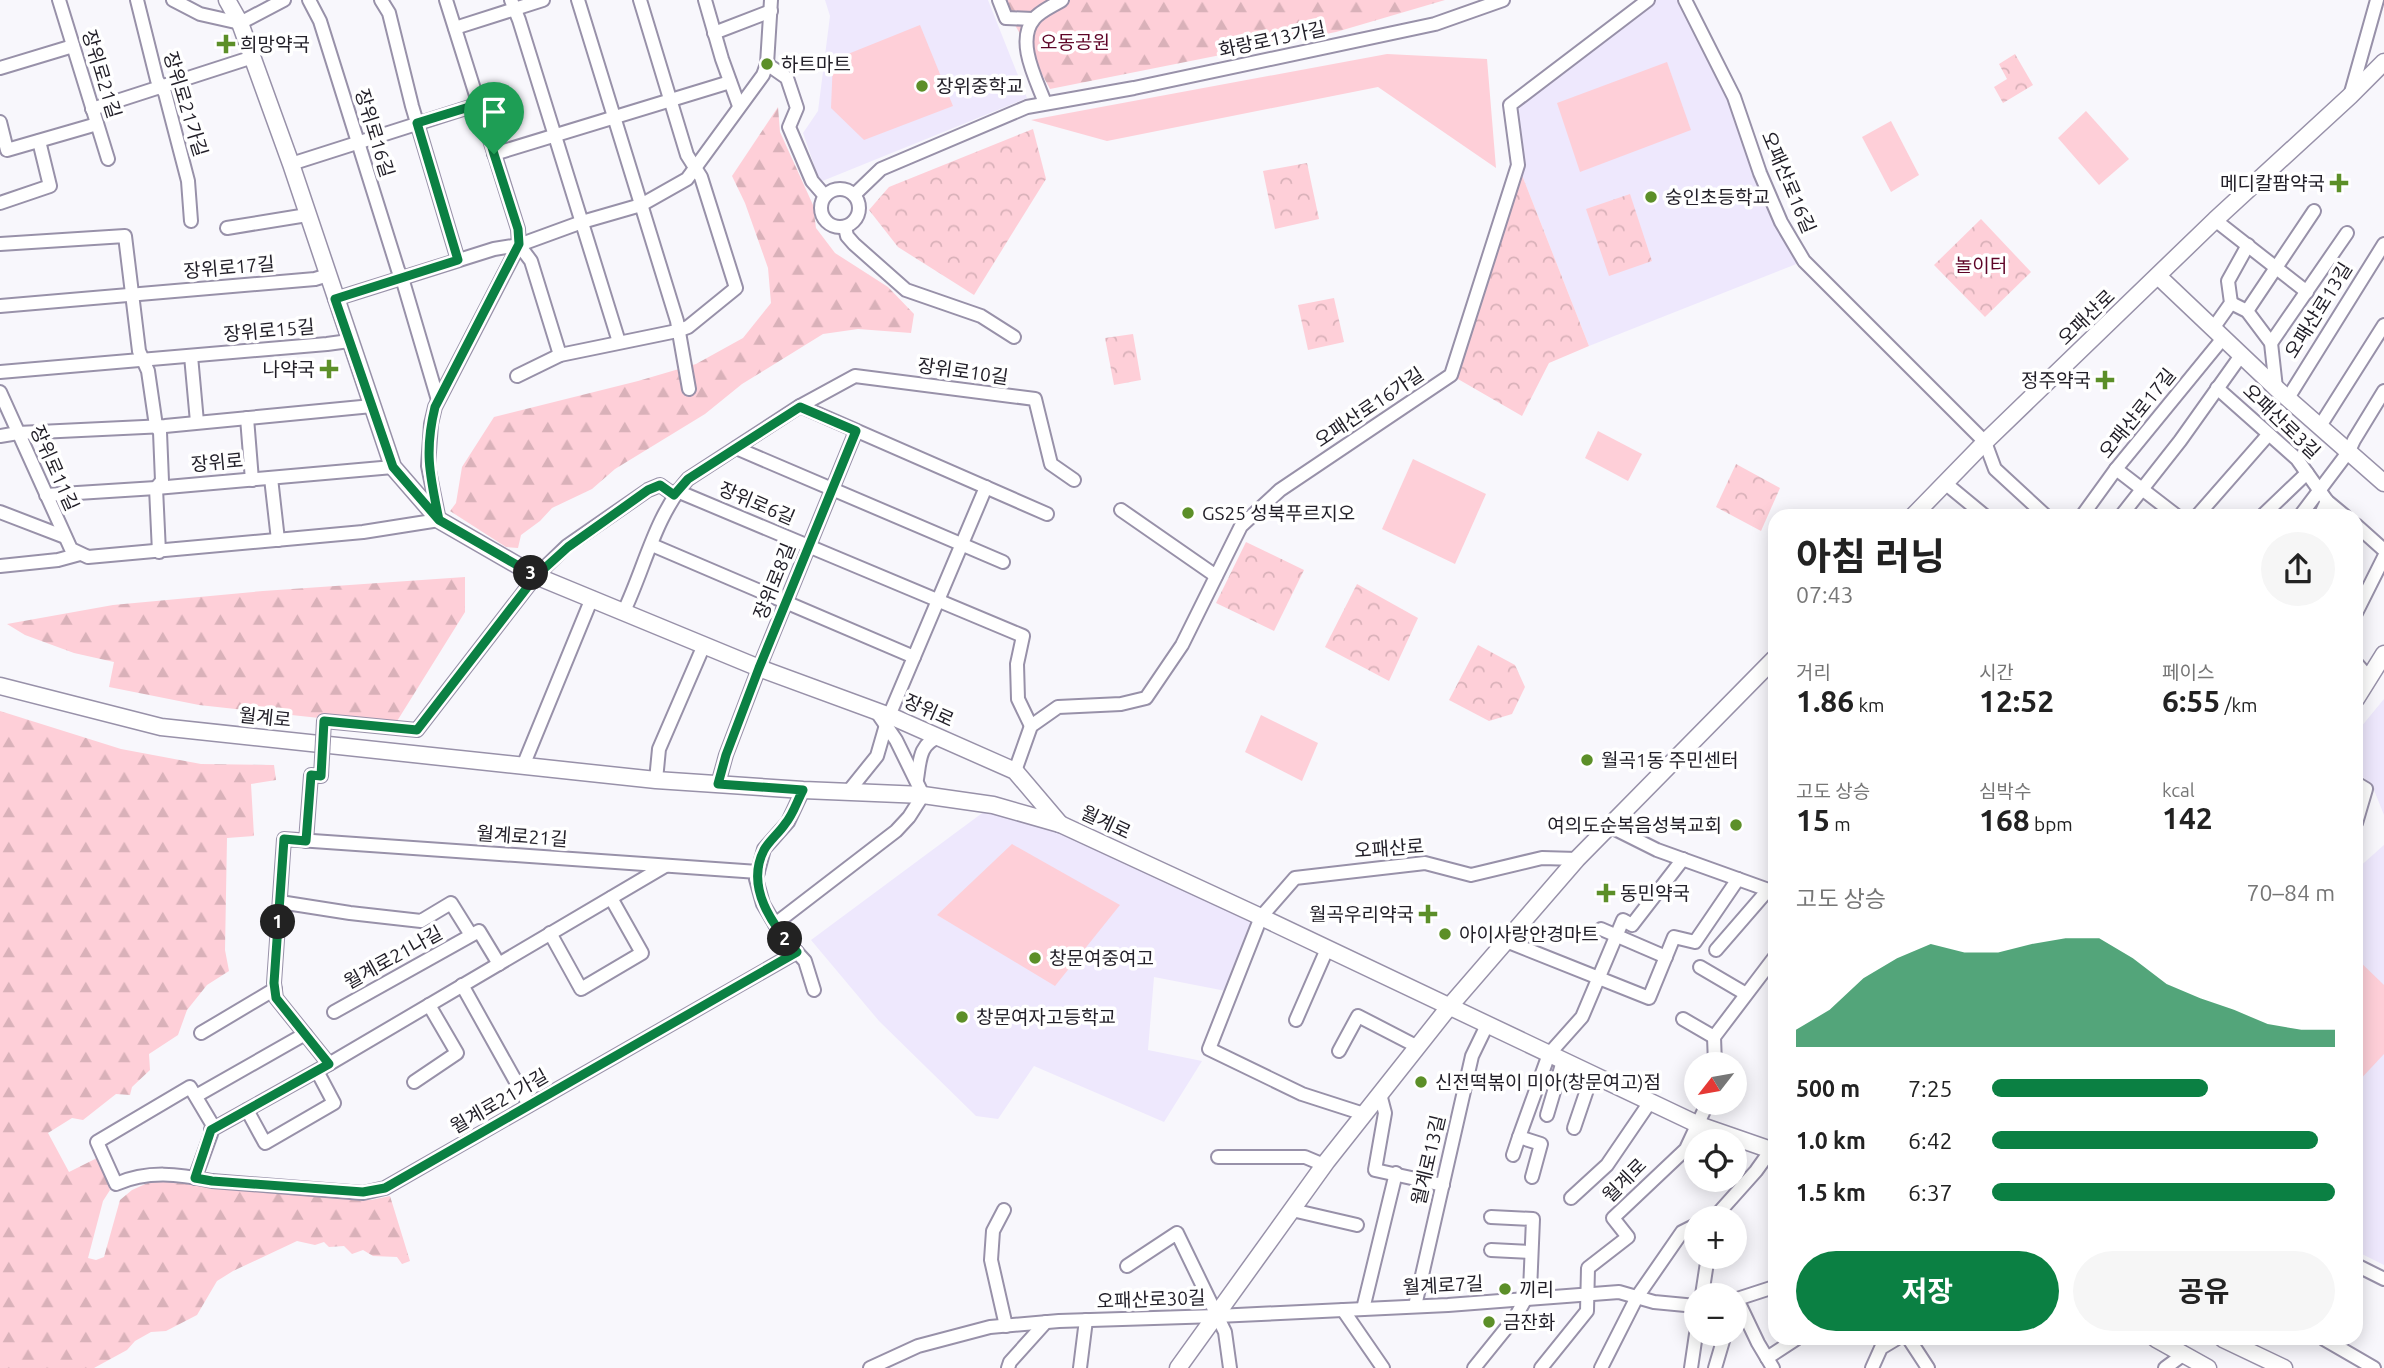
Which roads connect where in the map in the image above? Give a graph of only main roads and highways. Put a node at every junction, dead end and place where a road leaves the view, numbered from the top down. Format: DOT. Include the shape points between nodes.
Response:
graph roads {
  1 [pos="227,0"];
  2 [pos="2384,62"];
  3 [pos="2158,276"];
  4 [pos="2384,483"];
  5 [pos="1920,509"];
  6 [pos="2384,654"];
  7 [pos="1768,665"];
  8 [pos="0,686"];
  9 [pos="2363,688"];
  10 [pos="1060,824"];
  11 [pos="1449,1007"];
  12 [pos="1768,1148"];
  13 [pos="2167,1345"];
  14 [pos="2236,1345"];
  15 [pos="1181,1366"];
  16 [pos="2208,1368"];
  17 [pos="2284,1368"];
  1 -- 10 [label="main road, 장위로" via="253,57 393,467 439,520 536,576 1015,771"];
  2 -- 3 [label="main road, 오패산로"];
  3 -- 4 [label="main road"];
  3 -- 5 [label="main road, 오패산로"];
  6 -- 9 [label="main road"];
  7 -- 11 [label="main road" via="1577,859"];
  8 -- 10 [label="main road, 월계로" via="161,727 656,780 848,792 920,787"];
  10 -- 11 [label="main road, 월계로"];
  11 -- 12 [label="main road, 월계로" via="1699,1125"];
  11 -- 15 [label="main road" via="1324,1165"];
  13 -- 16 [label="main road"];
  14 -- 17 [label="main road"];
}
